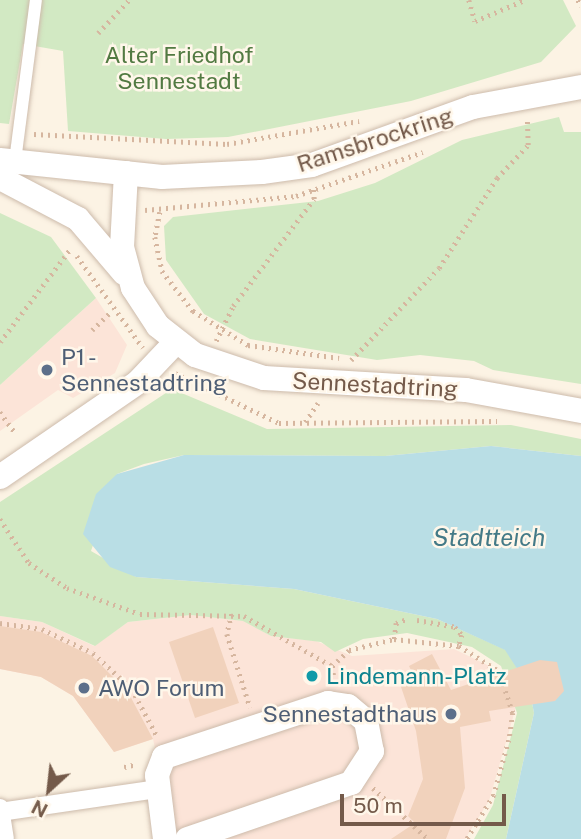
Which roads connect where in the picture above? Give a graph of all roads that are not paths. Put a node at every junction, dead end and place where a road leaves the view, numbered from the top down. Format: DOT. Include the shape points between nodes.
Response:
graph roads {
  1 [pos="36,0"];
  2 [pos="574,88"];
  3 [pos="5,166"];
  4 [pos="126,173"];
  5 [pos="133,288"];
  6 [pos="176,342"];
  7 [pos="581,411"];
  8 [pos="0,478"];
  9 [pos="158,789"];
  10 [pos="0,811"];
  11 [pos="5,839"];
  12 [pos="164,839"];
  13 [pos="187,839"];
  1 -- 3 [label="lane"];
  2 -- 4 [label="street, Ramsbrockring" via="473,107 312,165 226,177"];
  3 -- 4 [label="street, Ramsbrockring"];
  3 -- 5 [label="street" via="78,219"];
  4 -- 5 [label="street, Sennestadtring" via="121,236"];
  5 -- 6 [label="street, Sennestadtring"];
  6 -- 7 [label="street, Sennestadtring" via="206,360 264,378 466,390"];
  6 -- 8 [label="street" via="159,362"];
  9 -- 10 [label="street"];
  9 -- 12 [label="street"];
  9 -- 13 [label="street" via="164,757 256,725 328,702 348,706 366,721 372,736 359,776"];
  10 -- 11 [label="street"];
}
